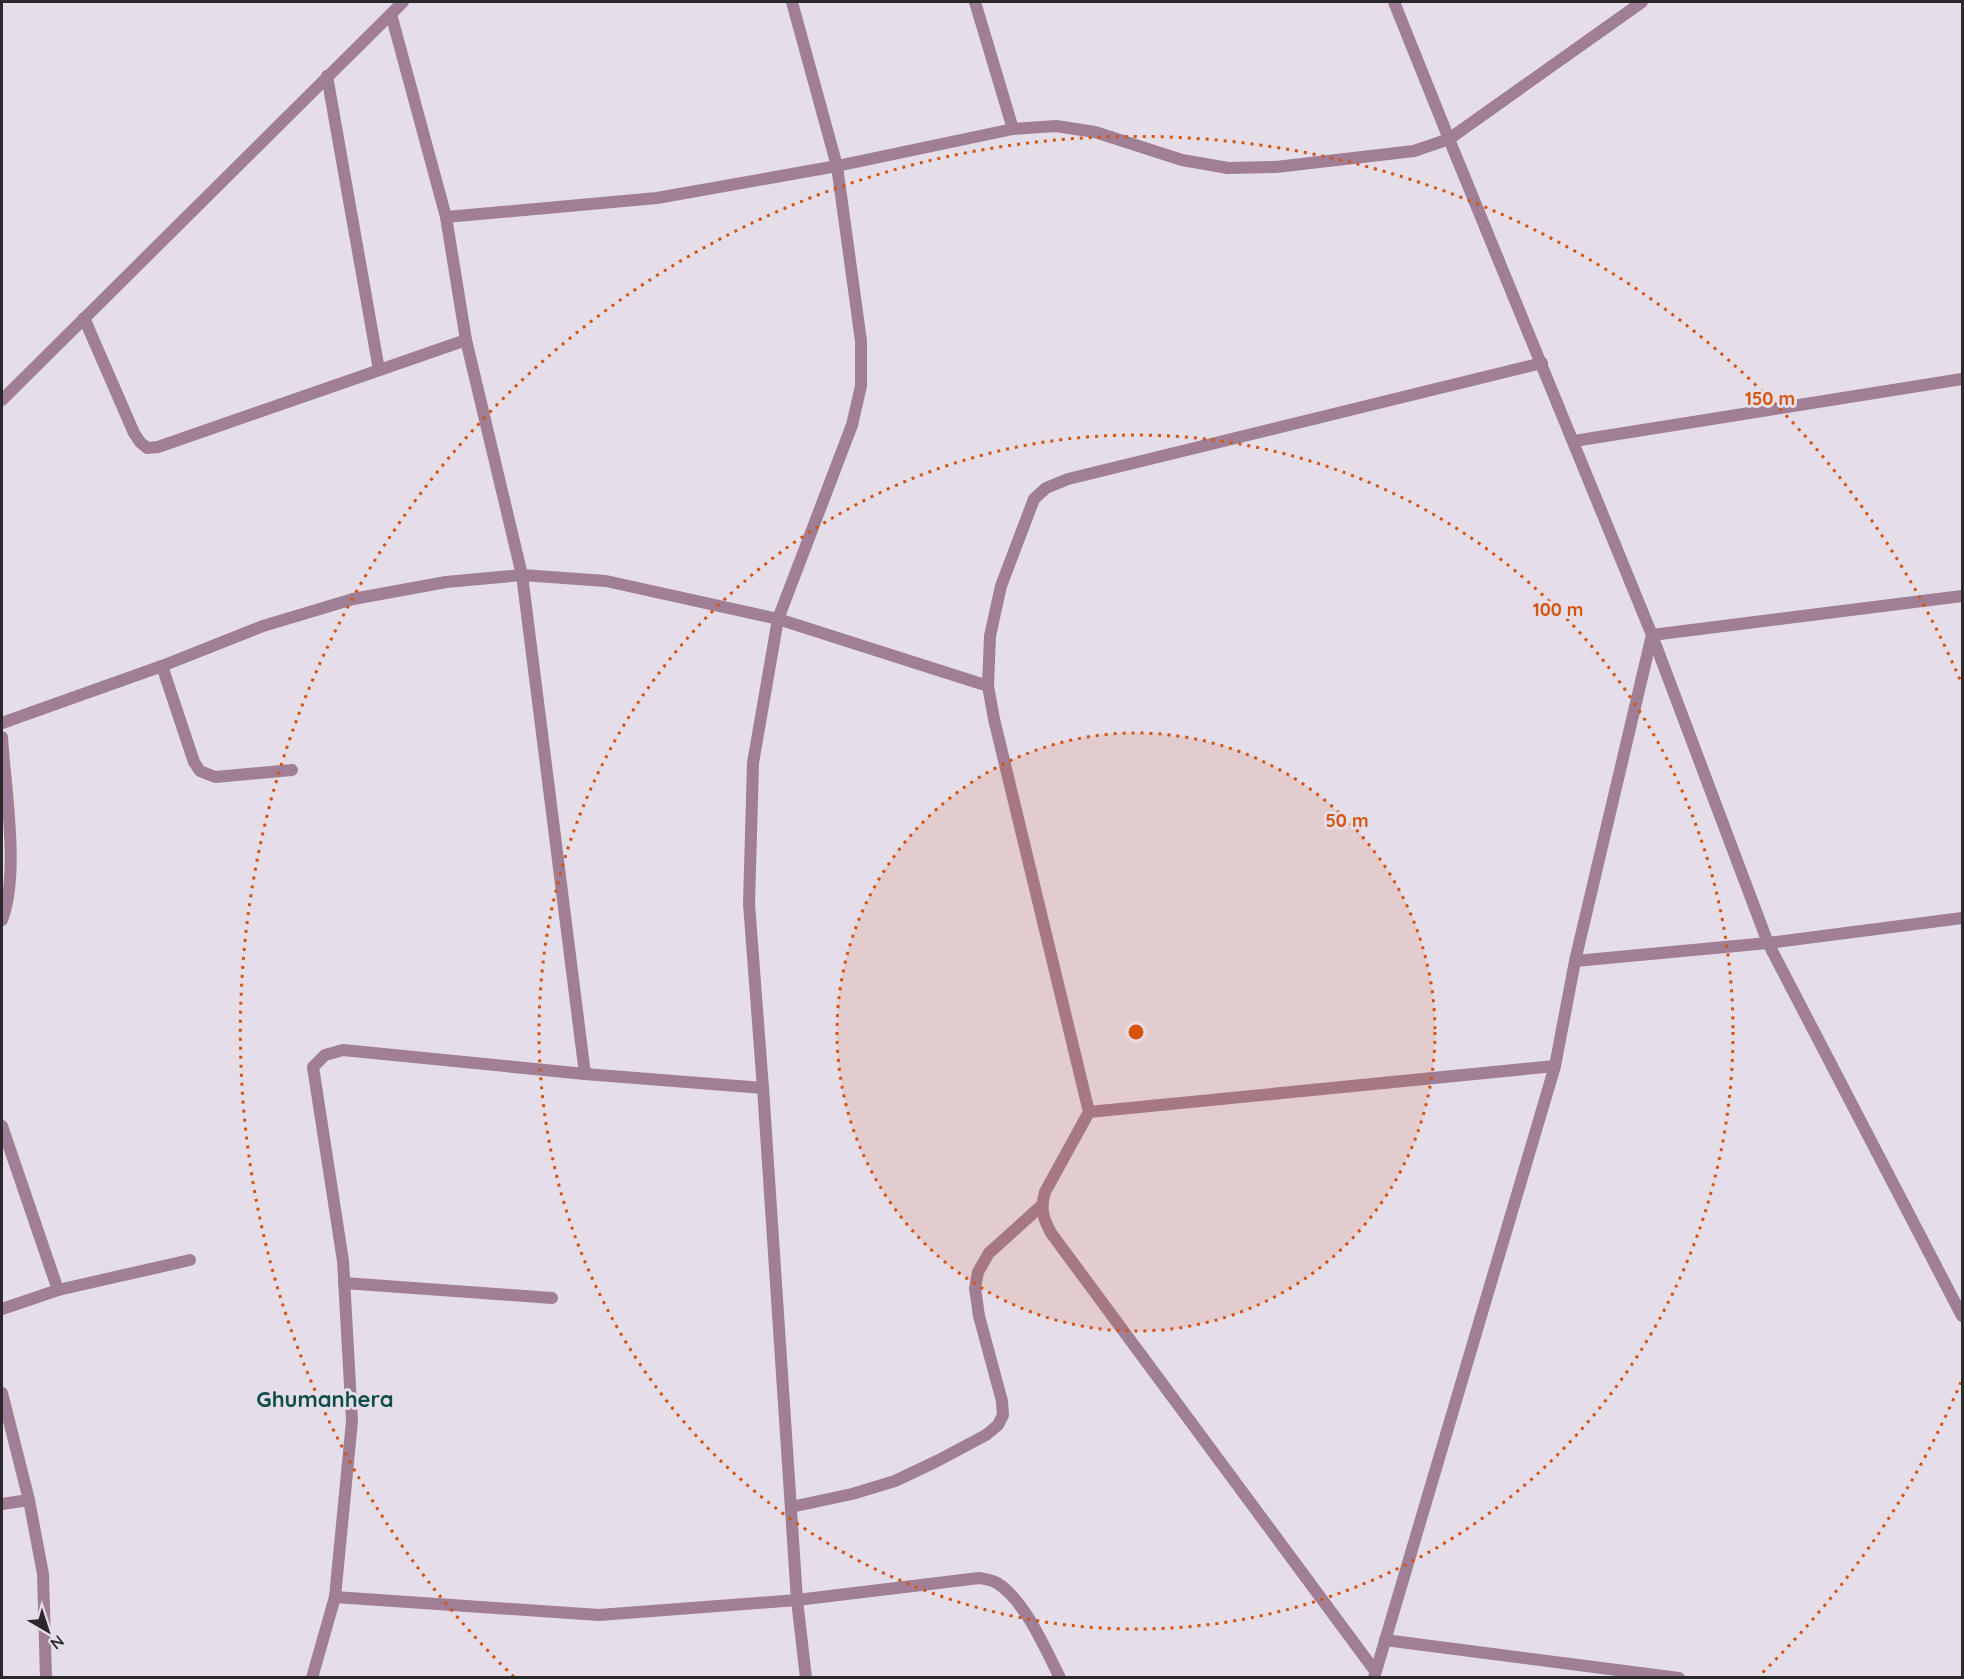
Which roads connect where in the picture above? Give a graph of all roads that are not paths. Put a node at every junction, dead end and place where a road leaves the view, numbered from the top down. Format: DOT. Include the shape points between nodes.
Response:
graph roads {
  1 [pos="403,2"];
  2 [pos="792,2"];
  3 [pos="975,2"];
  4 [pos="1394,2"];
  5 [pos="1642,2"];
  6 [pos="391,14"];
  7 [pos="327,76"];
  8 [pos="1013,129"];
  9 [pos="1449,139"];
  10 [pos="837,166"];
  11 [pos="446,217"];
  12 [pos="84,318"];
  13 [pos="466,340"];
  14 [pos="1542,363"];
  15 [pos="379,370"];
  16 [pos="1962,380"];
  17 [pos="2,400"];
  18 [pos="1574,441"];
  19 [pos="522,575"];
  20 [pos="1962,596"];
  21 [pos="778,619"];
  22 [pos="1652,635"];
  23 [pos="162,666"];
  24 [pos="988,686"];
  25 [pos="2,723"];
  26 [pos="2,736"];
  27 [pos="292,770"];
  28 [pos="1962,918"];
  29 [pos="2,920"];
  30 [pos="1768,943"];
  31 [pos="1575,961"];
  32 [pos="1555,1066"];
  33 [pos="585,1074"];
  34 [pos="763,1088"];
  35 [pos="1089,1112"];
  36 [pos="2,1126"];
  37 [pos="1041,1206"];
  38 [pos="190,1260"];
  39 [pos="344,1283"];
  40 [pos="58,1290"];
  41 [pos="552,1298"];
  42 [pos="2,1309"];
  43 [pos="1962,1316"];
  44 [pos="2,1393"];
  45 [pos="29,1500"];
  46 [pos="2,1504"];
  47 [pos="791,1507"];
  48 [pos="335,1597"];
  49 [pos="797,1600"];
  50 [pos="1385,1640"];
  51 [pos="1374,1674"];
  52 [pos="1639,1675"];
  53 [pos="46,1677"];
  54 [pos="312,1677"];
  55 [pos="806,1677"];
  56 [pos="1060,1677"];
  57 [pos="1679,1677"];
  1 -- 6 [label="street"];
  2 -- 10 [label="street"];
  3 -- 8 [label="street"];
  4 -- 9 [label="street"];
  5 -- 9 [label="street"];
  6 -- 7 [label="street"];
  6 -- 11 [label="street"];
  7 -- 12 [label="street"];
  7 -- 15 [label="street"];
  8 -- 9 [label="street" via="1056,126 1095,132 1182,160 1228,168 1276,167 1414,151"];
  8 -- 10 [label="street"];
  9 -- 14 [label="street"];
  10 -- 11 [label="street" via="657,198"];
  10 -- 21 [label="street" via="861,341 861,386 852,425"];
  11 -- 13 [label="street"];
  12 -- 15 [label="street" via="134,433 147,448"];
  12 -- 17 [label="street"];
  13 -- 15 [label="street"];
  13 -- 19 [label="street"];
  14 -- 18 [label="street"];
  14 -- 24 [label="street" via="1068,479 1046,488 1034,499 1001,586 990,636"];
  16 -- 18 [label="street"];
  18 -- 22 [label="street"];
  19 -- 21 [label="street" via="606,581"];
  19 -- 23 [label="street" via="446,582 353,599 263,626"];
  19 -- 33 [label="street"];
  20 -- 22 [label="street"];
  21 -- 24 [label="street"];
  21 -- 34 [label="street" via="753,763 749,904"];
  22 -- 30 [label="street"];
  22 -- 31 [label="street"];
  23 -- 25 [label="street"];
  23 -- 27 [label="street" via="200,771 215,777"];
  24 -- 35 [label="street"];
  26 -- 29 [label="street" via="11,864"];
  28 -- 30 [label="street"];
  30 -- 31 [label="street"];
  30 -- 43 [label="street"];
  31 -- 32 [label="street"];
  32 -- 35 [label="street"];
  32 -- 50 [label="street"];
  33 -- 34 [label="street"];
  33 -- 39 [label="street" via="343,1050 325,1055 313,1067"];
  34 -- 47 [label="street"];
  35 -- 37 [label="street"];
  36 -- 40 [label="street"];
  37 -- 47 [label="street" via="989,1253 978,1272 975,1288 979,1316 1002,1401 1003,1415 998,1425 986,1435 895,1480"];
  37 -- 51 [label="street" via="1043,1219 1052,1233"];
  38 -- 40 [label="street"];
  39 -- 41 [label="street"];
  39 -- 48 [label="street" via="352,1421"];
  40 -- 42 [label="street"];
  44 -- 45 [label="street"];
  45 -- 46 [label="street"];
  45 -- 53 [label="street" via="43,1574"];
  47 -- 49 [label="street"];
  48 -- 49 [label="street" via="599,1615"];
  48 -- 54 [label="street"];
  49 -- 55 [label="street"];
  49 -- 56 [label="street" via="979,1578 995,1581 1008,1591 1036,1631"];
  50 -- 51 [label="street"];
  50 -- 52 [label="street"];
  52 -- 57 [label="street"];
}
